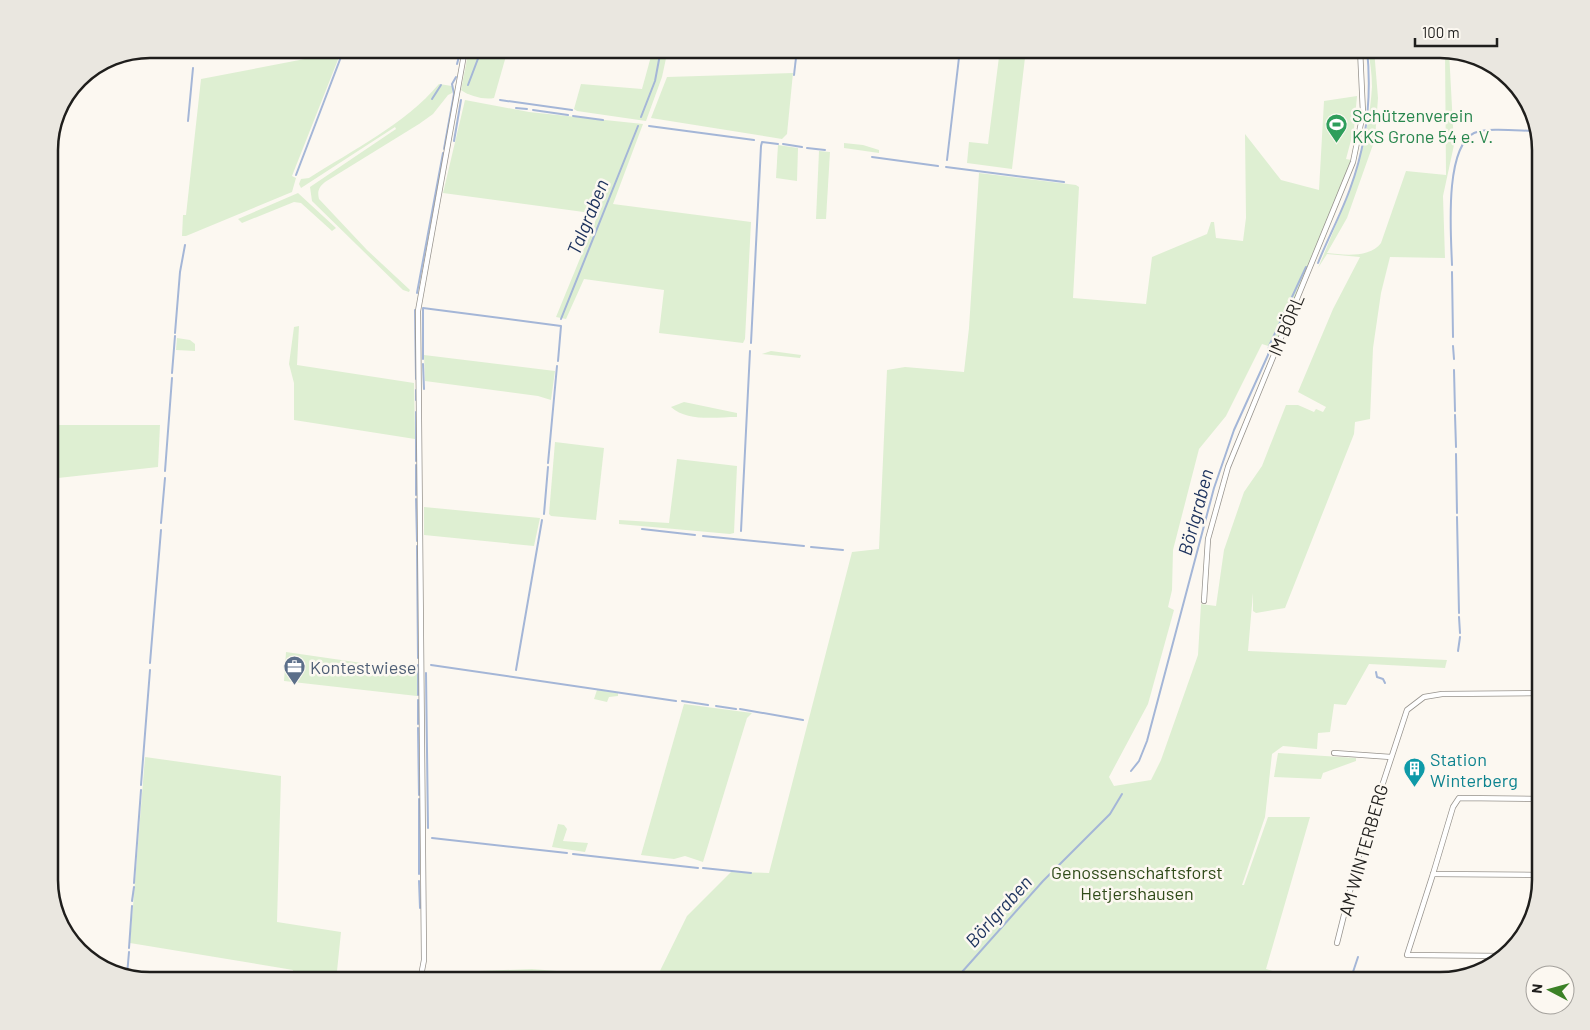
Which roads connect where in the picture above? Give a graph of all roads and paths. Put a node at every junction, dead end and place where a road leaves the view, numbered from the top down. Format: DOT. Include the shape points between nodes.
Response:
graph roads {
  1 [pos="463,58"];
  2 [pos="1360,58"];
  3 [pos="1204,601"];
  4 [pos="1532,693"];
  5 [pos="1334,753"];
  6 [pos="1391,757"];
  7 [pos="1532,799"];
  8 [pos="1433,874"];
  9 [pos="1532,876"];
  10 [pos="1337,944"];
  11 [pos="1493,956"];
  12 [pos="422,972"];
  1 -- 12 [label="street" via="418,303"];
  2 -- 3 [label="street, IM BÖRL" via="1363,113 1353,162 1228,467 1208,539"];
  4 -- 6 [label="street, AM WINTERBERG" via="1448,693 1424,697 1407,710"];
  5 -- 6 [label="street"];
  6 -- 10 [label="street, AM WINTERBERG" via="1358,860"];
  7 -- 8 [label="street" via="1459,798 1453,806"];
  8 -- 9 [label="street"];
  8 -- 11 [label="street" via="1407,955"];
}
